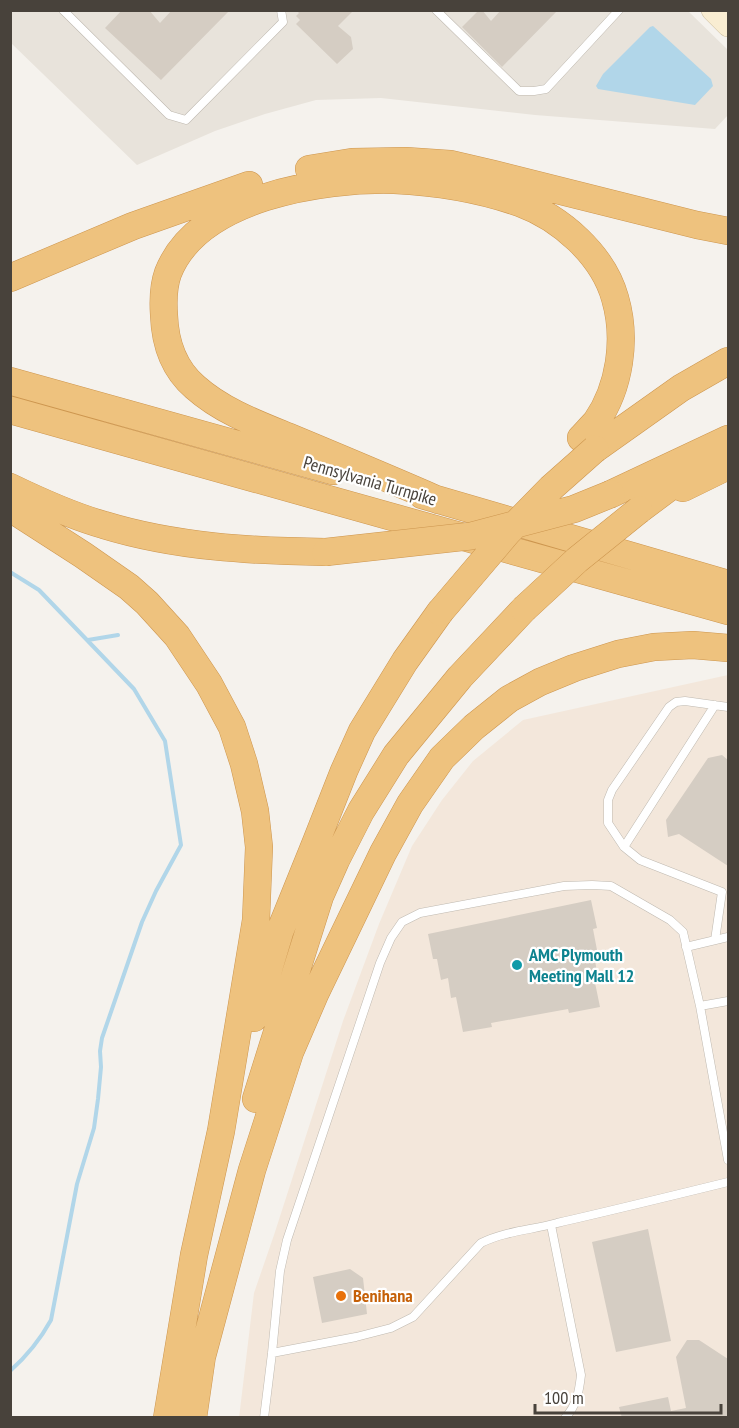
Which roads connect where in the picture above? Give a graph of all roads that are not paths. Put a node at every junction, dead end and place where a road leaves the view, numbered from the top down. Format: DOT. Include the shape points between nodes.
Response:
graph roads {
  1 [pos="63,10"];
  2 [pos="281,10"];
  3 [pos="436,10"];
  4 [pos="620,10"];
  5 [pos="712,10"];
  6 [pos="729,26"];
  7 [pos="729,231"];
  8 [pos="10,278"];
  9 [pos="729,361"];
  10 [pos="10,381"];
  11 [pos="10,410"];
  12 [pos="729,439"];
  13 [pos="588,443"];
  14 [pos="729,443"];
  15 [pos="729,466"];
  16 [pos="10,487"];
  17 [pos="438,500"];
  18 [pos="10,508"];
  19 [pos="639,510"];
  20 [pos="729,584"];
  21 [pos="729,611"];
  22 [pos="729,648"];
  23 [pos="715,705"];
  24 [pos="729,707"];
  25 [pos="624,847"];
  26 [pos="725,891"];
  27 [pos="729,937"];
  28 [pos="715,940"];
  29 [pos="686,947"];
  30 [pos="729,1001"];
  31 [pos="700,1006"];
  32 [pos="221,1131"];
  33 [pos="729,1160"];
  34 [pos="729,1182"];
  35 [pos="551,1225"];
  36 [pos="272,1353"];
  37 [pos="201,1360"];
  38 [pos="167,1418"];
  39 [pos="193,1418"];
  40 [pos="264,1418"];
  41 [pos="566,1418"];
  1 -- 2 [label="lane" via="169,115 186,120 282,22"];
  3 -- 4 [label="lane" via="519,90 534,91 546,89"];
  5 -- 6 [label="main road"];
  7 -- 8 [label="highway" via="450,164 352,162 256,183 133,226"];
  9 -- 13 [label="highway"];
  10 -- 17 [label="highway, Pennsylvania Turnpike"];
  11 -- 21 [label="highway, Pennsylvania Turnpike"];
  12 -- 16 [label="highway, bridge" via="574,509 471,536 326,552 255,551 135,534 77,516"];
  13 -- 17 [label="highway" via="619,363 617,306 612,286 587,249 549,217 482,192 394,180 309,187 263,198 228,211 210,223 173,261 163,289 167,343 183,375 195,388 237,414"];
  13 -- 32 [label="highway, bridge" via="498,529 405,661 362,730 280,931"];
  14 -- 19 [label="highway"];
  15 -- 19 [label="highway"];
  17 -- 20 [label="highway, Pennsylvania Turnpike"];
  18 -- 32 [label="highway" via="129,587 152,609 200,670 238,742 256,819 259,869 256,920"];
  19 -- 37 [label="highway, bridge" via="524,609 460,677 396,755 361,811 320,896 245,1135"];
  22 -- 37 [label="highway" via="654,648 574,668 509,699 442,758 383,853 290,1052 252,1170"];
  23 -- 24 [label="lane"];
  23 -- 25 [label="lane"];
  23 -- 25 [label="lane" via="686,701 669,707 612,790 608,823"];
  25 -- 26 [label="lane" via="640,860"];
  26 -- 28 [label="lane"];
  27 -- 28 [label="lane"];
  28 -- 29 [label="lane"];
  29 -- 31 [label="lane"];
  29 -- 36 [label="lane" via="683,932 670,920 608,886 564,886 420,913 402,922 381,963 287,1240"];
  30 -- 31 [label="lane"];
  31 -- 33 [label="lane"];
  32 -- 38 [label="highway" via="194,1255"];
  34 -- 35 [label="lane"];
  35 -- 36 [label="lane" via="513,1231 481,1243 413,1317 391,1328"];
  35 -- 41 [label="lane" via="581,1375 579,1394"];
  36 -- 40 [label="lane"];
  37 -- 39 [label="highway"];
}
